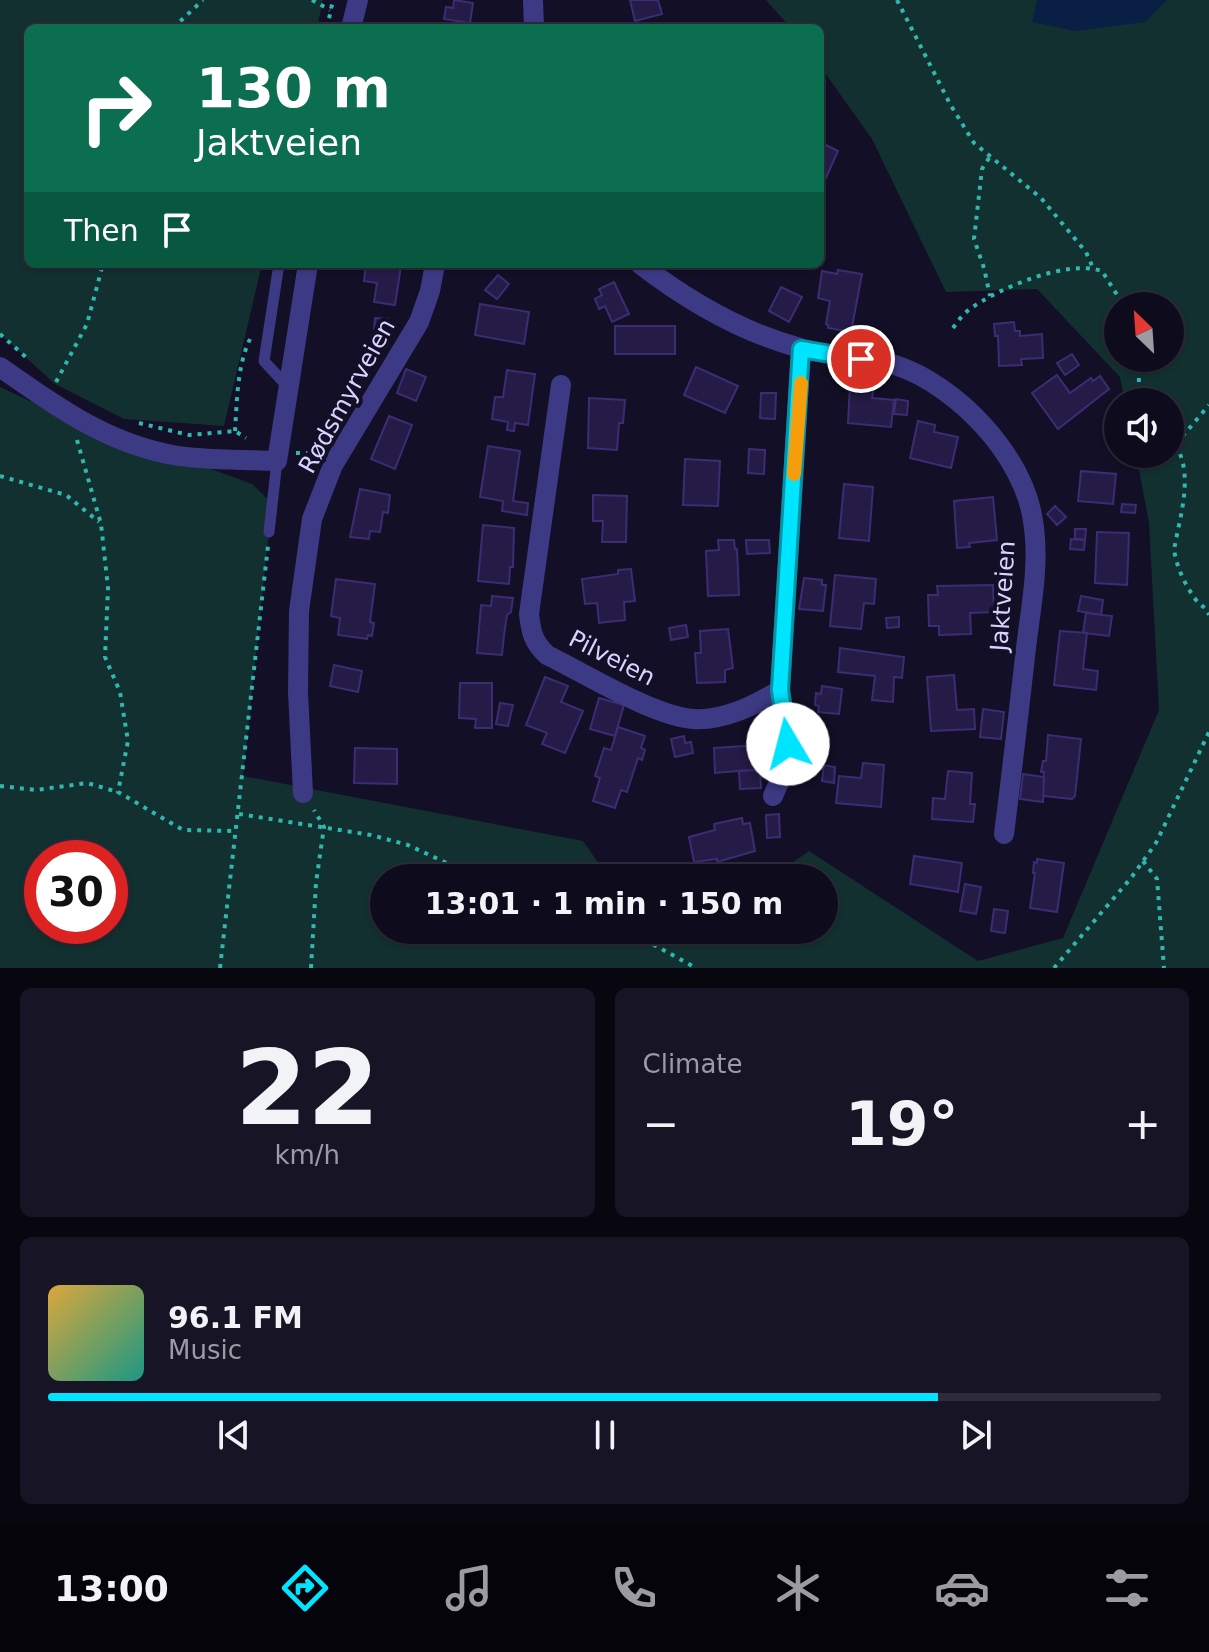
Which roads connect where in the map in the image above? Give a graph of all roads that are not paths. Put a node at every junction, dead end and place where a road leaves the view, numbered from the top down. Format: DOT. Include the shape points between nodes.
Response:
graph roads {
  1 [pos="358,0"];
  2 [pos="533,0"];
  3 [pos="352,24"];
  4 [pos="534,24"];
  5 [pos="278,268"];
  6 [pos="307,268"];
  7 [pos="434,268"];
  8 [pos="645,268"];
  9 [pos="801,349"];
  10 [pos="0,367"];
  11 [pos="561,385"];
  12 [pos="288,387"];
  13 [pos="278,457"];
  14 [pos="269,532"];
  15 [pos="780,690"];
  16 [pos="303,793"];
  17 [pos="773,796"];
  18 [pos="1004,834"];
  1 -- 3 [label="street"];
  2 -- 4 [label="street"];
  5 -- 12 [label="lane" via="264,361"];
  6 -- 12 [label="street"];
  7 -- 16 [label="street, Rødsmyrveien" via="419,322 336,459 312,519 299,611"];
  8 -- 9 [label="street, Jaktveien" via="734,325"];
  9 -- 15 [label="street"];
  9 -- 18 [label="street, Jaktveien" via="891,364 937,385 1002,449 1022,484 1033,518 1036,564"];
  10 -- 13 [label="street" via="101,434 173,455"];
  11 -- 15 [label="street, Pilveien" via="529,614 536,645 658,710 694,719 733,714"];
  12 -- 13 [label="street"];
  13 -- 14 [label="lane"];
  15 -- 17 [label="street" via="788,744 786,766"];
}
